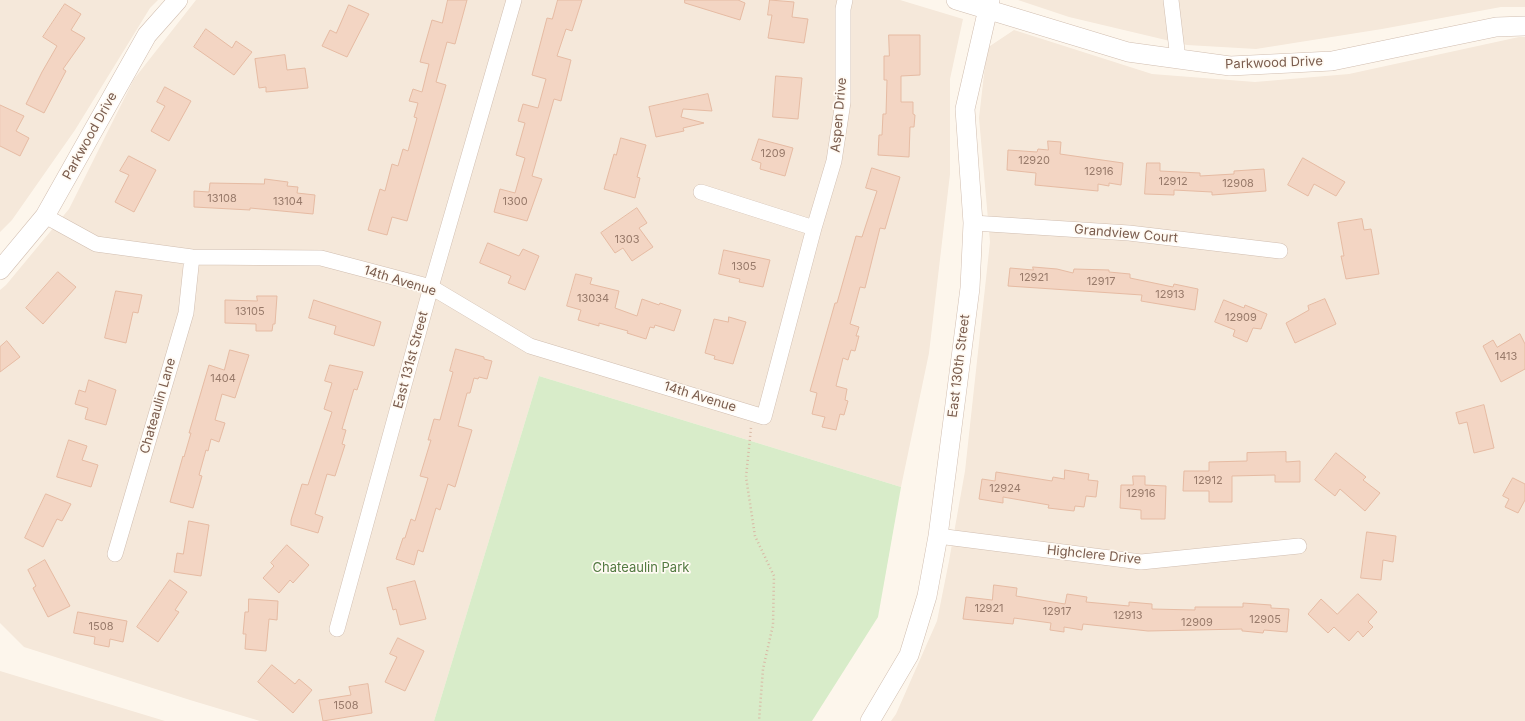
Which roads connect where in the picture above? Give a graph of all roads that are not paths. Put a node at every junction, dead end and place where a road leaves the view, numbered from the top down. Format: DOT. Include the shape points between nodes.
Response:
graph roads {
  1 [pos="178,0"];
  2 [pos="514,0"];
  3 [pos="845,0"];
  4 [pos="956,0"];
  5 [pos="1171,0"];
  6 [pos="989,5"];
  7 [pos="1525,26"];
  8 [pos="1178,59"];
  9 [pos="701,192"];
  10 [pos="45,216"];
  11 [pos="973,223"];
  12 [pos="814,228"];
  13 [pos="1280,251"];
  14 [pos="192,257"];
  15 [pos="0,270"];
  16 [pos="431,288"];
  17 [pos="758,415"];
  18 [pos="938,536"];
  19 [pos="1299,546"];
  20 [pos="115,554"];
  21 [pos="337,629"];
  22 [pos="870,721"];
  1 -- 10 [label="street, Parkwood Drive" via="147,34"];
  2 -- 16 [label="street, East 131st Street"];
  3 -- 12 [label="street, Aspen Drive" via="842,109 834,161"];
  4 -- 6 [label="street, Parkwood Drive"];
  5 -- 8 [label="street"];
  6 -- 8 [label="street, Parkwood Drive" via="1128,52"];
  6 -- 11 [label="street, East 130th Street" via="965,109"];
  7 -- 8 [label="street, Parkwood Drive" via="1496,27 1332,61 1230,66"];
  9 -- 12 [label="street"];
  10 -- 14 [label="street, 14th Avenue" via="96,244"];
  10 -- 15 [label="street, Parkwood Drive"];
  11 -- 13 [label="street, Grandview Court" via="1130,232"];
  11 -- 18 [label="street, East 130th Street" via="970,288"];
  12 -- 17 [label="street, Aspen Drive"];
  14 -- 16 [label="street, 14th Avenue" via="321,258"];
  14 -- 20 [label="street, Chateaulin Lane" via="186,313"];
  16 -- 17 [label="street, 14th Avenue" via="530,346"];
  16 -- 21 [label="street, East 131st Street"];
  18 -- 19 [label="street, Highclere Drive" via="1141,562"];
  18 -- 22 [label="street, East 130th Street" via="927,596 909,655"];
}
